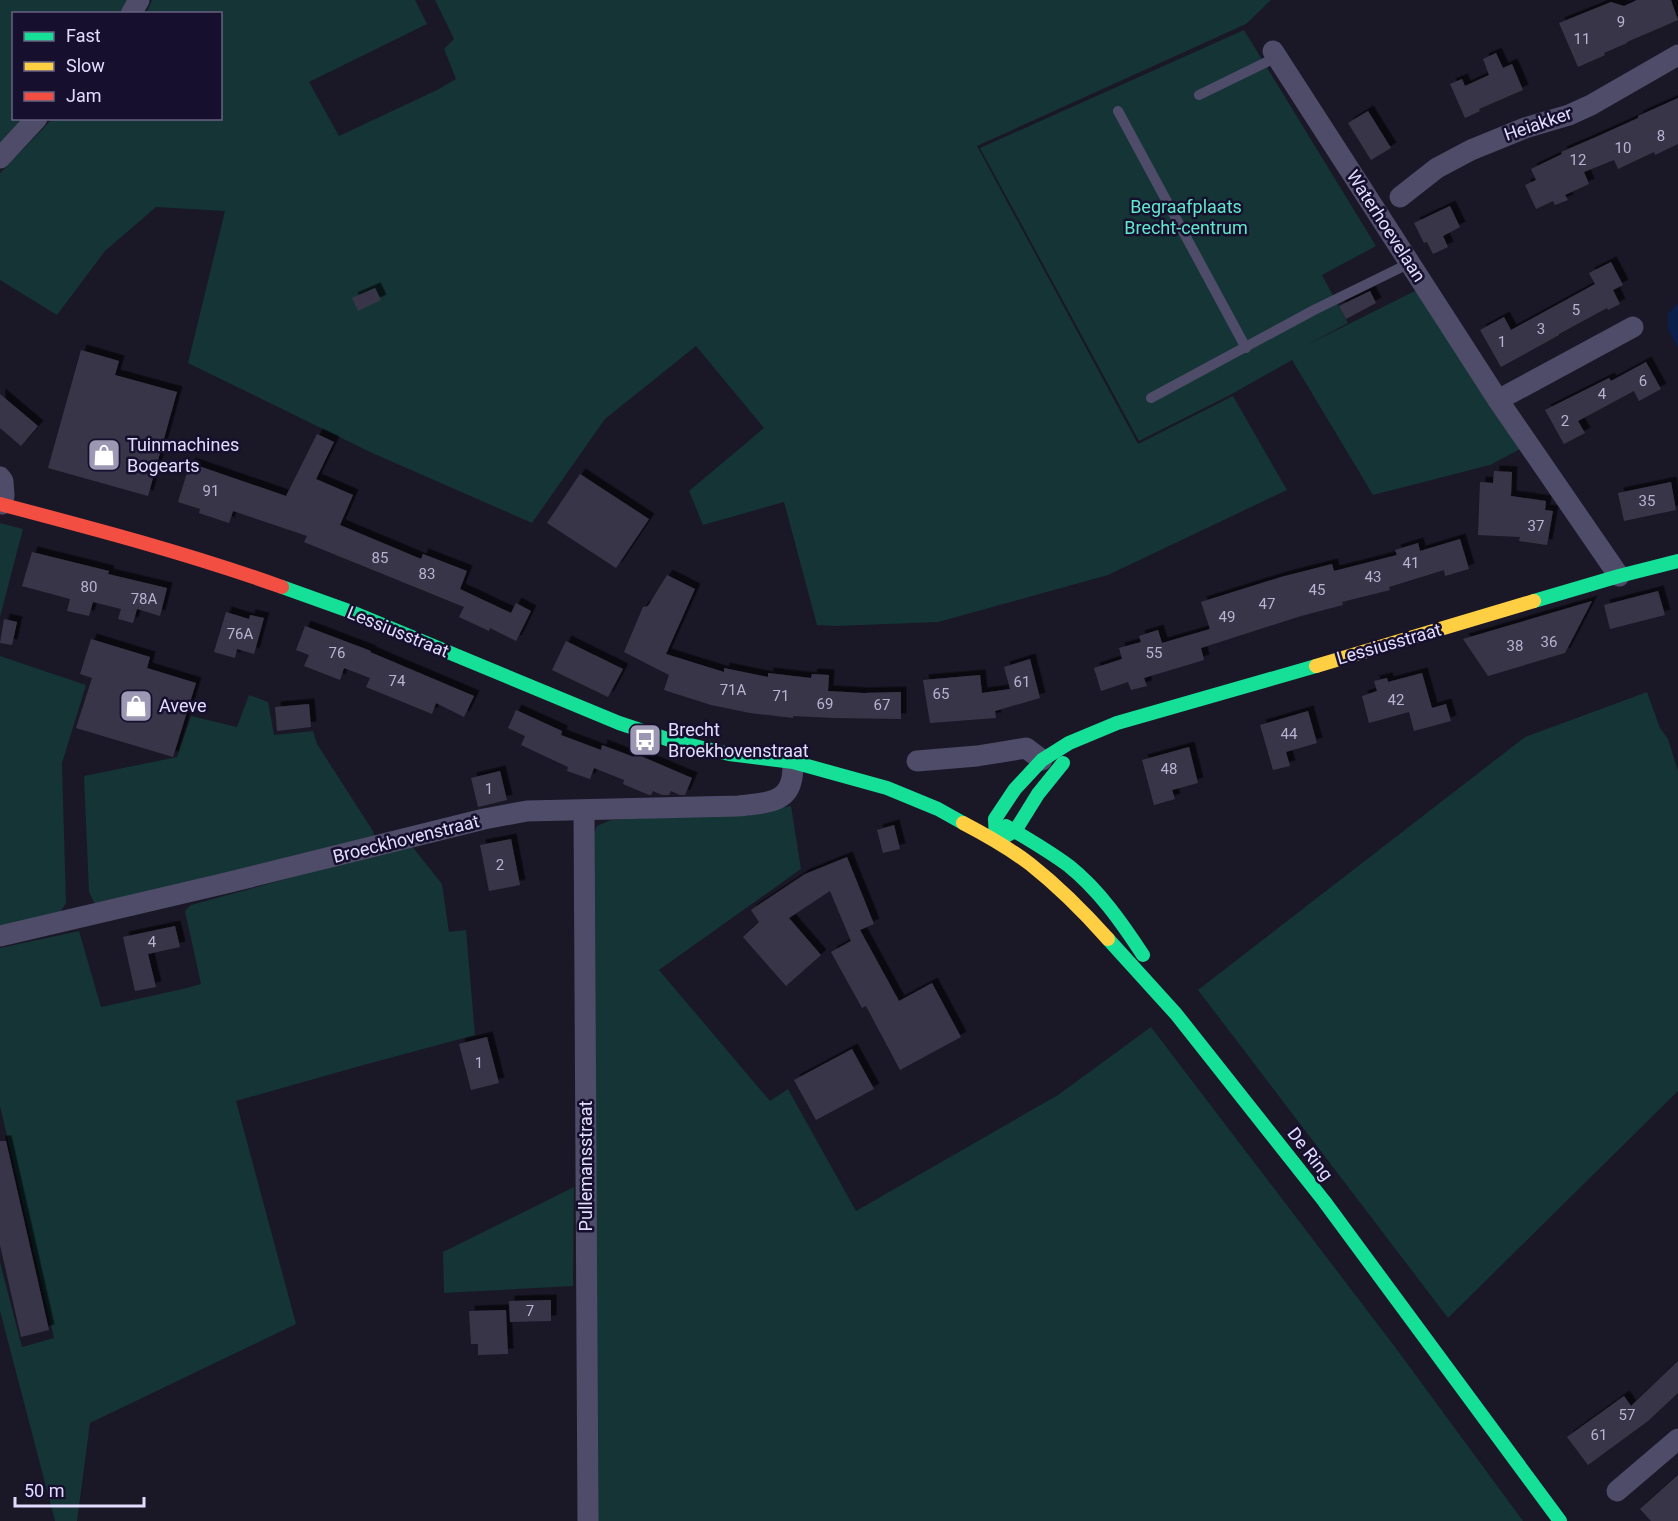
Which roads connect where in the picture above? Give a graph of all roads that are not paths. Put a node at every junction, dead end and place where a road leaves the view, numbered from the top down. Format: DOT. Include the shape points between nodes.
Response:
graph roads {
  1 [pos="1275,54"];
  2 [pos="1678,55"];
  3 [pos="1198,95"];
  4 [pos="1118,111"];
  5 [pos="35,120"];
  6 [pos="0,158"];
  7 [pos="1401,197"];
  8 [pos="1410,263"];
  9 [pos="1633,327"];
  10 [pos="1246,348"];
  11 [pos="1150,398"];
  12 [pos="1498,400"];
  13 [pos="0,477"];
  14 [pos="1,504"];
  15 [pos="1678,561"];
  16 [pos="1619,576"];
  17 [pos="1100,730"];
  18 [pos="840,760"];
  19 [pos="1042,760"];
  20 [pos="917,761"];
  21 [pos="794,762"];
  22 [pos="584,811"];
  23 [pos="990,816"];
  24 [pos="1015,831"];
  25 [pos="996,841"];
  26 [pos="0,936"];
  27 [pos="1176,1014"];
  28 [pos="1678,1439"];
  29 [pos="1617,1491"];
  30 [pos="588,1521"];
  31 [pos="1560,1521"];
  1 -- 3 [label="lane"];
  1 -- 8 [label="street, Waterhoevelaan"];
  2 -- 7 [label="street, Heiakker" via="1591,105 1471,150 1437,168"];
  4 -- 10 [label="lane"];
  5 -- 6 [label="street"];
  8 -- 10 [label="lane"];
  8 -- 12 [label="street, Waterhoevelaan"];
  9 -- 12 [label="street"];
  10 -- 11 [label="lane"];
  12 -- 16 [label="street, Waterhoevelaan"];
  13 -- 14 [label="street" via="4,496"];
  14 -- 21 [label="main road, Lessiusstraat" via="164,548 349,611 619,723 673,741 729,754"];
  15 -- 16 [label="main road, Lessiusstraat"];
  16 -- 17 [label="main road, Lessiusstraat"];
  17 -- 19 [label="main road, Lessiusstraat"];
  17 -- 24 [label="main road, Lessiusstraat" via="1048,781"];
  18 -- 21 [label="main road, Lessiusstraat"];
  19 -- 20 [label="street" via="1026,748"];
  19 -- 23 [label="main road, Lessiusstraat"];
  21 -- 22 [label="street, Broeckhovenstraat" via="785,793 771,802"];
  21 -- 25 [label="main road, Lessiusstraat" via="904,794"];
  22 -- 26 [label="street, Broeckhovenstraat" via="527,811 484,819"];
  22 -- 30 [label="street, Pullemansstraat"];
  23 -- 24 [label="main road"];
  23 -- 25 [label="main road"];
  24 -- 25 [label="main road"];
  24 -- 27 [label="main road" via="1058,858 1100,896 1142,953"];
  25 -- 27 [label="main road, De Ring" via="1030,864 1083,910"];
  27 -- 31 [label="main road, De Ring" via="1324,1201"];
  28 -- 29 [label="street"];
}
